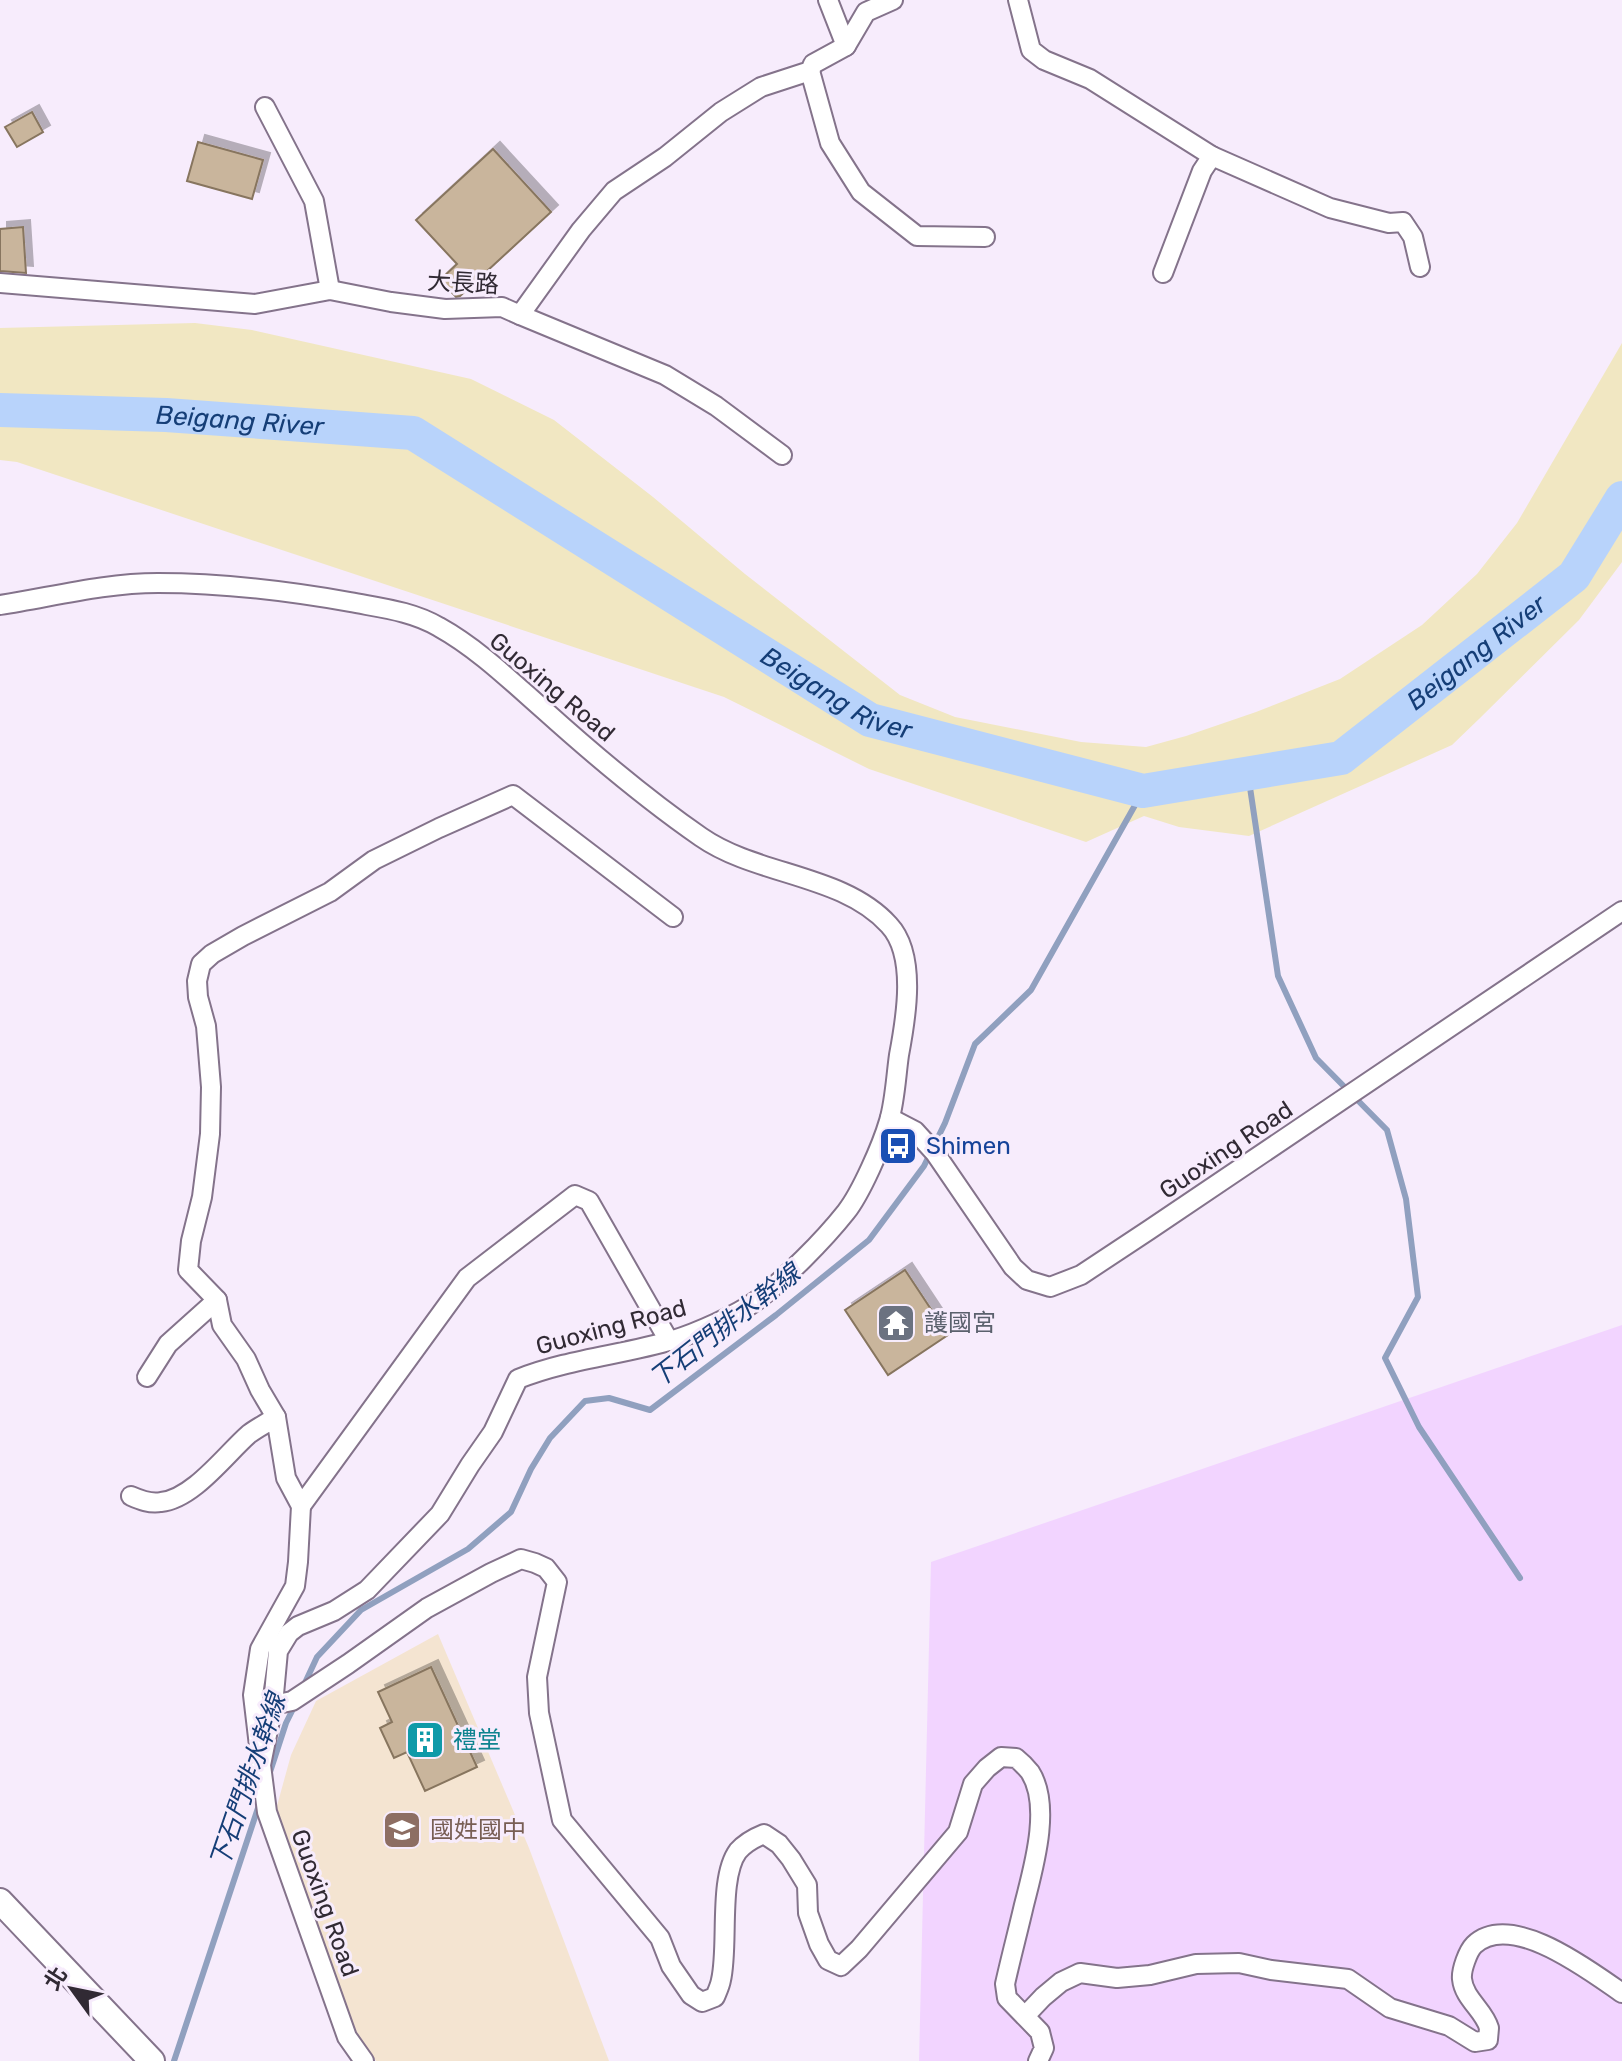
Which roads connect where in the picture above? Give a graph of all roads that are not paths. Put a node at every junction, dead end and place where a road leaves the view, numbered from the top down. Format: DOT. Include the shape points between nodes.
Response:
graph roads {
  1 [pos="828,0"];
  2 [pos="893,0"];
  3 [pos="1018,0"];
  4 [pos="846,46"];
  5 [pos="810,71"];
  6 [pos="265,107"];
  7 [pos="1212,156"];
  8 [pos="985,237"];
  9 [pos="1420,267"];
  10 [pos="1163,273"];
  11 [pos="0,283"];
  12 [pos="330,290"];
  13 [pos="520,315"];
  14 [pos="782,455"];
  15 [pos="0,605"];
  16 [pos="1622,911"];
  17 [pos="673,917"];
  18 [pos="890,1118"];
  19 [pos="217,1300"];
  20 [pos="669,1341"];
  21 [pos="147,1377"];
  22 [pos="276,1417"];
  23 [pos="131,1496"];
  24 [pos="301,1506"];
  25 [pos="273,1705"];
  26 [pos="261,1765"];
  27 [pos="0,1901"];
  28 [pos="1622,1993"];
  29 [pos="1025,2016"];
  30 [pos="152,2061"];
  31 [pos="364,2061"];
  32 [pos="1038,2061"];
  1 -- 4 [label="street"];
  2 -- 4 [label="street, 大長路" via="866,12"];
  3 -- 7 [label="street" via="1031,50 1090,79"];
  4 -- 5 [label="street, 大長路" via="813,64"];
  5 -- 8 [label="street" via="830,143 861,192 917,236"];
  5 -- 13 [label="street, 大長路" via="761,87 614,191"];
  6 -- 12 [label="street" via="314,201"];
  7 -- 9 [label="street" via="1330,208 1403,222 1413,237"];
  7 -- 10 [label="street"];
  11 -- 12 [label="street, 大長路" via="255,304"];
  12 -- 13 [label="street, 大長路" via="445,309 502,307"];
  13 -- 14 [label="street" via="665,375"];
  15 -- 18 [label="street, Guoxing Road" via="156,583 317,596 412,614 440,627 704,840 866,905 892,928 902,945 907,981"];
  16 -- 18 [label="street, Guoxing Road" via="1138,1238 1081,1275 1050,1287 1027,1280 1013,1267 935,1153 915,1131"];
  17 -- 19 [label="street" via="513,795 374,860 330,892 212,954 201,964 197,981 206,1026 210,1134 188,1270"];
  18 -- 20 [label="street, Guoxing Road" via="849,1210 797,1265 754,1302"];
  19 -- 21 [label="street" via="168,1344"];
  19 -- 22 [label="street" via="222,1325"];
  20 -- 24 [label="street" via="589,1201 575,1195 467,1278"];
  20 -- 25 [label="street, Guoxing Road" via="545,1368 518,1379 493,1432 440,1514 367,1590 289,1633 278,1651"];
  22 -- 23 [label="street" via="177,1498 160,1503"];
  22 -- 24 [label="street" via="286,1478"];
  24 -- 26 [label="street" via="295,1586 260,1649 253,1695"];
  25 -- 26 [label="street, Guoxing Road"];
  25 -- 29 [label="street" via="292,1701 427,1608 491,1573 521,1559 546,1568 557,1582 537,1677 539,1713 562,1820 660,1938 671,1966 702,2002 715,1997 721,1979 730,1868 749,1841 764,1834 791,1859 807,1885 808,1913 819,1944 828,1960 841,1966 958,1832 973,1784 1001,1757 1016,1758 1030,1772 1040,1819 1034,1872 1005,1984 1007,1998"];
  26 -- 31 [label="street, Guoxing Road" via="267,1812 347,2037"];
  27 -- 30 [label="main road"];
  28 -- 29 [label="street" via="1570,1957 1517,1934 1482,1938 1468,1951 1462,1979 1489,2028 1488,2040 1475,2042 1449,2026 1390,2008 1348,1979 1239,1963 1196,1964 1117,1978 1080,1973 1061,1982"];
  29 -- 32 [label="street" via="1040,2032 1044,2048"];
}
